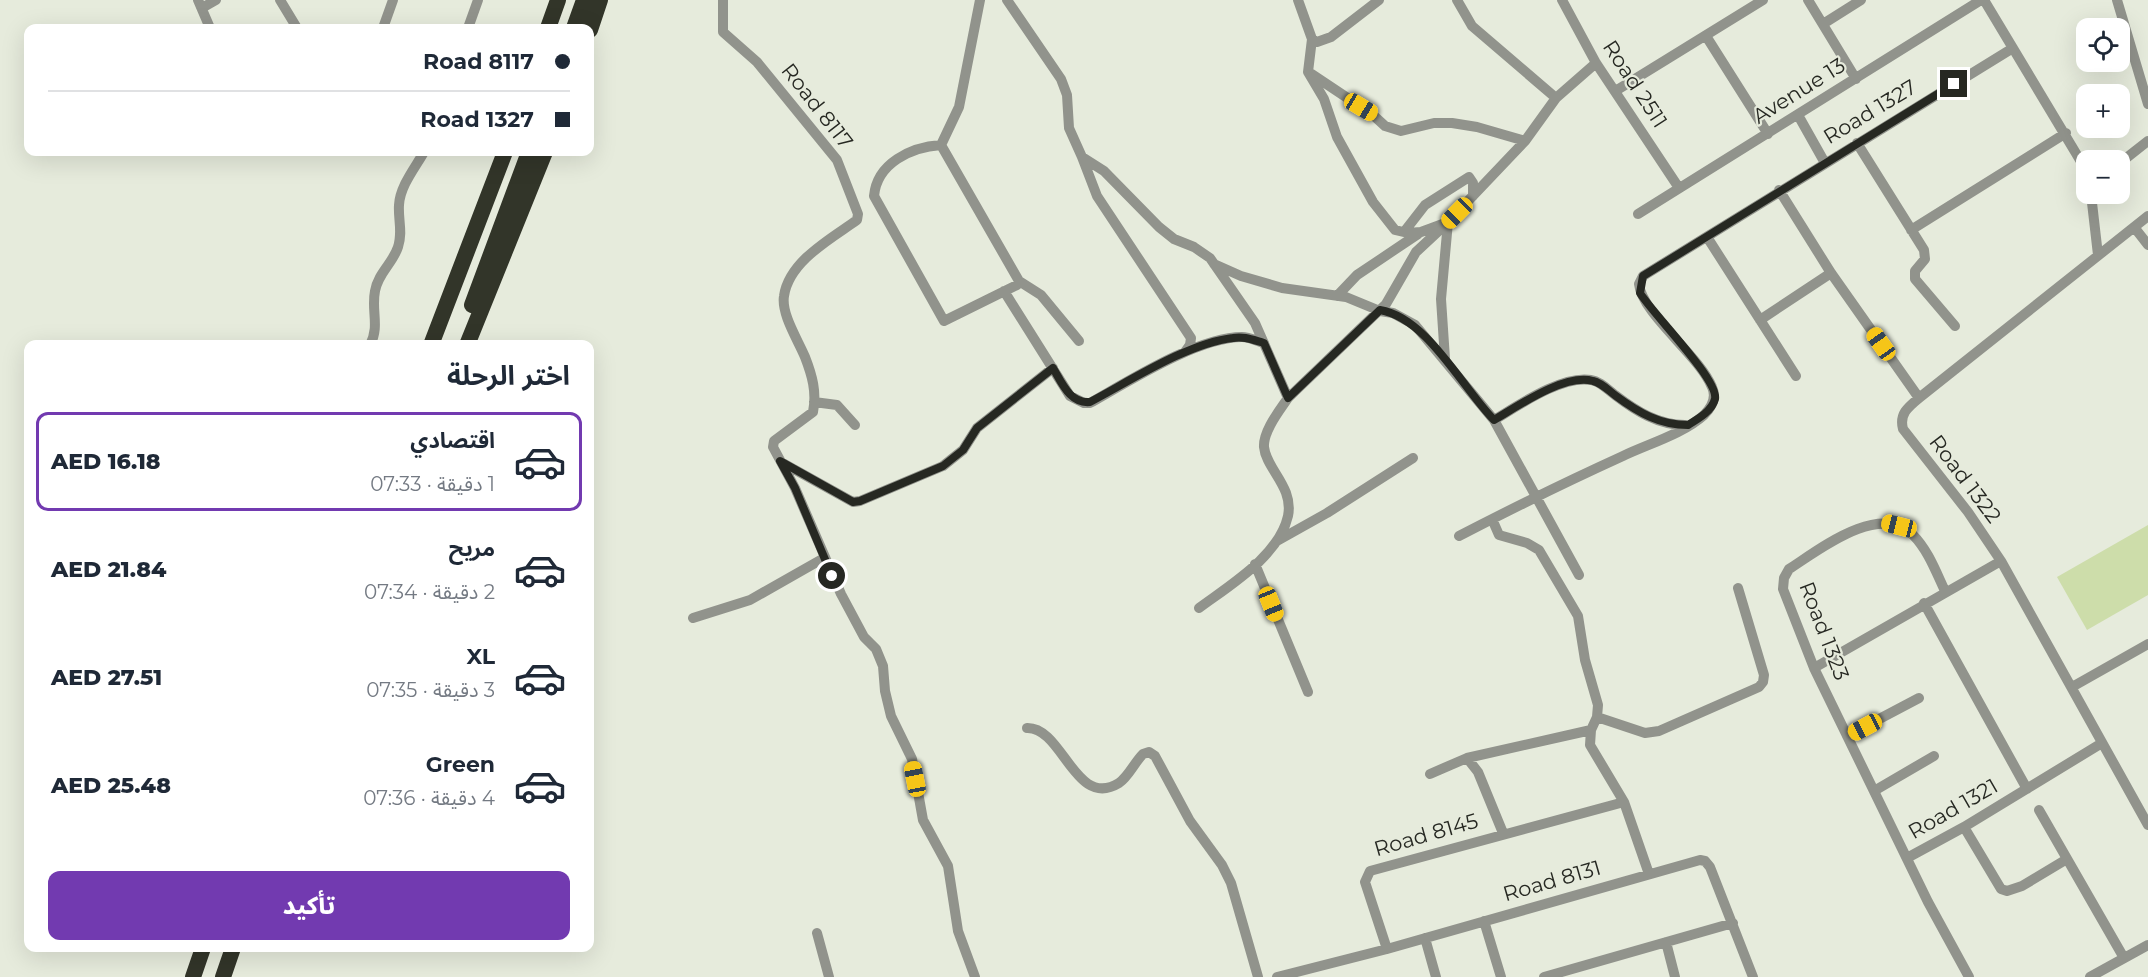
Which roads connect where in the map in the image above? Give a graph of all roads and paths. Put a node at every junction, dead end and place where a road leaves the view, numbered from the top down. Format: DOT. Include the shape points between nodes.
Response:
graph roads {
  1 [pos="216,0"];
  2 [pos="280,0"];
  3 [pos="393,0"];
  4 [pos="478,0"];
  5 [pos="558,0"];
  6 [pos="584,0"];
  7 [pos="600,0"];
  8 [pos="606,0"];
  9 [pos="723,0"];
  10 [pos="980,0"];
  11 [pos="1007,0"];
  12 [pos="1298,0"];
  13 [pos="1379,0"];
  14 [pos="1457,0"];
  15 [pos="1763,0"];
  16 [pos="1808,0"];
  17 [pos="1861,0"];
  18 [pos="1982,0"];
  19 [pos="2117,0"];
  20 [pos="1565,1"];
  21 [pos="200,4"];
  22 [pos="208,24"];
  23 [pos="295,24"];
  24 [pos="384,24"];
  25 [pos="469,24"];
  26 [pos="549,24"];
  27 [pos="575,24"];
  28 [pos="592,24"];
  29 [pos="1823,24"];
  30 [pos="594,27"];
  31 [pos="1706,36"];
  32 [pos="1312,39"];
  33 [pos="2013,48"];
  34 [pos="1596,63"];
  35 [pos="1308,72"];
  36 [pos="1856,79"];
  37 [pos="1617,90"];
  38 [pos="1556,98"];
  39 [pos="2148,104"];
  40 [pos="1798,115"];
  41 [pos="2066,133"];
  42 [pos="1768,134"];
  43 [pos="1525,141"];
  44 [pos="2148,141"];
  45 [pos="1857,142"];
  46 [pos="941,145"];
  47 [pos="2076,152"];
  48 [pos="2130,155"];
  49 [pos="422,156"];
  50 [pos="503,156"];
  51 [pos="528,156"];
  52 [pos="544,156"];
  53 [pos="1082,157"];
  54 [pos="1825,163"];
  55 [pos="1679,189"];
  56 [pos="1779,190"];
  57 [pos="874,196"];
  58 [pos="1473,196"];
  59 [pos="2092,204"];
  60 [pos="856,210"];
  61 [pos="1638,214"];
  62 [pos="2148,216"];
  63 [pos="1448,222"];
  64 [pos="2134,227"];
  65 [pos="1911,230"];
  66 [pos="1404,232"];
  67 [pos="1420,232"];
  68 [pos="1707,237"];
  69 [pos="2148,245"];
  70 [pos="2098,255"];
  71 [pos="1214,264"];
  72 [pos="1831,273"];
  73 [pos="1019,280"];
  74 [pos="1004,291"];
  75 [pos="1337,296"];
  76 [pos="1380,310"];
  77 [pos="1760,320"];
  78 [pos="1955,327"];
  79 [pos="372,340"];
  80 [pos="433,340"];
  81 [pos="459,340"];
  82 [pos="469,340"];
  83 [pos="1079,341"];
  84 [pos="1264,343"];
  85 [pos="1185,352"];
  86 [pos="1445,361"];
  87 [pos="1053,368"];
  88 [pos="1796,376"];
  89 [pos="1288,398"];
  90 [pos="1919,398"];
  91 [pos="814,402"];
  92 [pos="1494,420"];
  93 [pos="855,425"];
  94 [pos="1688,425"];
  95 [pos="1413,458"];
  96 [pos="780,461"];
  97 [pos="1537,495"];
  98 [pos="1492,519"];
  99 [pos="1459,536"];
  100 [pos="1274,542"];
  101 [pos="824,558"];
  102 [pos="2001,561"];
  103 [pos="1255,564"];
  104 [pos="1579,575"];
  105 [pos="1738,588"];
  106 [pos="1945,591"];
  107 [pos="1924,603"];
  108 [pos="1199,608"];
  109 [pos="693,618"];
  110 [pos="2148,645"];
  111 [pos="1814,668"];
  112 [pos="2072,687"];
  113 [pos="1308,692"];
  114 [pos="1920,698"];
  115 [pos="1597,717"];
  116 [pos="1027,728"];
  117 [pos="1591,730"];
  118 [pos="1847,736"];
  119 [pos="2102,743"];
  120 [pos="1934,756"];
  121 [pos="1467,758"];
  122 [pos="1430,774"];
  123 [pos="2027,789"];
  124 [pos="1874,791"];
  125 [pos="1624,802"];
  126 [pos="2039,810"];
  127 [pos="2148,825"];
  128 [pos="1964,827"];
  129 [pos="1503,833"];
  130 [pos="1907,858"];
  131 [pos="2067,859"];
  132 [pos="1649,874"];
  133 [pos="1484,921"];
  134 [pos="1733,923"];
  135 [pos="817,933"];
  136 [pos="1425,939"];
  137 [pos="1666,942"];
  138 [pos="2148,945"];
  139 [pos="1387,949"];
  140 [pos="202,952"];
  141 [pos="232,952"];
  142 [pos="2124,958"];
  143 [pos="1294,974"];
  144 [pos="193,977"];
  145 [pos="223,977"];
  146 [pos="829,977"];
  147 [pos="975,977"];
  148 [pos="1258,977"];
  149 [pos="1277,977"];
  150 [pos="1436,977"];
  151 [pos="1501,977"];
  152 [pos="1544,977"];
  153 [pos="1675,977"];
  154 [pos="1753,977"];
  155 [pos="1968,977"];
  156 [pos="2090,977"];
  1 -- 21 [label="street"];
  2 -- 23 [label="street"];
  3 -- 24 [label="street"];
  4 -- 25 [label="street"];
  5 -- 26 [label="highway"];
  6 -- 27 [label="highway"];
  7 -- 28 [label="highway"];
  8 -- 30 [label="street"];
  9 -- 60 [label="street, Road 8117" via="723,32 757,62 837,160"];
  10 -- 46 [label="street" via="959,107"];
  11 -- 53 [label="street" via="1061,79 1067,95 1069,128"];
  12 -- 32 [label="street"];
  13 -- 32 [label="street" via="1331,38 1317,42"];
  14 -- 38 [label="street" via="1472,26"];
  15 -- 31 [label="street"];
  16 -- 29 [label="street"];
  17 -- 29 [label="street"];
  18 -- 33 [label="street"];
  18 -- 36 [label="street, Avenue 13"];
  19 -- 39 [label="street"];
  20 -- 34 [label="street, Road 2511"];
  21 -- 22 [label="street"];
  29 -- 36 [label="street"];
  31 -- 37 [label="street"];
  31 -- 42 [label="street"];
  32 -- 35 [label="street"];
  33 -- 41 [label="street"];
  33 -- 45 [label="street, Road 1327"];
  34 -- 37 [label="street, Road 2511"];
  34 -- 38 [label="street"];
  35 -- 43 [label="street" via="1385,126 1401,131 1452,123 1477,126"];
  35 -- 66 [label="street" via="1360,182 1395,230"];
  36 -- 40 [label="street, Avenue 13"];
  37 -- 55 [label="street, Road 2511"];
  38 -- 43 [label="street"];
  40 -- 42 [label="street, Avenue 13"];
  40 -- 54 [label="street"];
  41 -- 47 [label="street"];
  41 -- 65 [label="street"];
  42 -- 55 [label="street, Avenue 13"];
  43 -- 58 [label="street"];
  44 -- 48 [label="street"];
  45 -- 54 [label="street, Road 1327"];
  45 -- 65 [label="street"];
  46 -- 57 [label="street" via="921,146 899,156 875,183"];
  46 -- 73 [label="street"];
  49 -- 79 [label="street" via="401,193 396,253 377,280 376,327"];
  50 -- 80 [label="highway"];
  51 -- 81 [label="highway"];
  52 -- 82 [label="highway"];
  53 -- 71 [label="street" via="1104,171 1159,227"];
  53 -- 85 [label="street" via="1097,196 1191,338"];
  54 -- 56 [label="street, Road 1327"];
  55 -- 61 [label="street, Avenue 13"];
  56 -- 68 [label="street, Road 1327"];
  56 -- 72 [label="street"];
  57 -- 60 [label="street"];
  57 -- 74 [label="street" via="944,321"];
  58 -- 63 [label="street"];
  58 -- 66 [label="street" via="1469,177 1425,205"];
  59 -- 70 [label="street"];
  60 -- 91 [label="street" via="857,220 802,262 784,295 786,312 813,377"];
  62 -- 64 [label="street, Road 1322"];
  63 -- 67 [label="street"];
  63 -- 76 [label="street" via="1416,252"];
  63 -- 86 [label="street" via="1441,299"];
  64 -- 69 [label="street"];
  64 -- 70 [label="street, Road 1322"];
  65 -- 78 [label="street" via="1925,254 1915,279"];
  66 -- 67 [label="street"];
  67 -- 75 [label="street" via="1357,274"];
  68 -- 77 [label="street"];
  68 -- 94 [label="street, Road 1327" via="1643,276 1640,293 1713,388 1715,398 1711,406"];
  70 -- 90 [label="street, Road 1322"];
  71 -- 75 [label="street" via="1282,288"];
  71 -- 84 [label="street" via="1255,323"];
  72 -- 77 [label="street"];
  72 -- 90 [label="street"];
  73 -- 74 [label="street"];
  73 -- 83 [label="street" via="1041,295"];
  74 -- 87 [label="street"];
  75 -- 76 [label="street"];
  76 -- 86 [label="street" via="1414,325"];
  76 -- 89 [label="street"];
  77 -- 88 [label="street"];
  84 -- 85 [label="street" via="1245,337 1230,338"];
  84 -- 89 [label="street"];
  85 -- 87 [label="street" via="1083,403 1070,396"];
  86 -- 92 [label="street"];
  87 -- 96 [label="street" via="977,428 963,450 943,466 860,501 853,502"];
  89 -- 100 [label="street" via="1264,448 1288,503 1288,515"];
  90 -- 102 [label="street, Road 1322" via="1903,414 1903,429"];
  91 -- 93 [label="street" via="837,405"];
  91 -- 96 [label="street" via="813,411 774,441"];
  92 -- 94 [label="street" via="1546,390 1592,380 1654,419 1670,425"];
  92 -- 97 [label="street"];
  94 -- 97 [label="street"];
  95 -- 100 [label="street"];
  96 -- 101 [label="street"];
  97 -- 98 [label="street"];
  97 -- 104 [label="street"];
  98 -- 99 [label="street"];
  98 -- 115 [label="street" via="1499,535 1539,550 1578,616 1598,705"];
  100 -- 103 [label="street"];
  101 -- 109 [label="street" via="750,600"];
  101 -- 147 [label="street" via="852,617 876,649 883,666 891,716 912,759 923,820 948,866 958,931"];
  102 -- 106 [label="street"];
  102 -- 112 [label="street, Road 1322"];
  103 -- 108 [label="street"];
  103 -- 113 [label="street"];
  105 -- 115 [label="street" via="1764,675 1759,687 1659,731 1645,733"];
  106 -- 107 [label="street"];
  106 -- 111 [label="street, Road 1323" via="1912,534 1884,522 1869,524 1808,557 1789,569 1783,589"];
  107 -- 111 [label="street"];
  107 -- 123 [label="street"];
  110 -- 112 [label="street"];
  111 -- 118 [label="street, Road 1323"];
  112 -- 119 [label="street, Road 1322"];
  114 -- 118 [label="street"];
  115 -- 117 [label="street"];
  116 -- 148 [label="street" via="1042,732 1085,782 1099,789 1121,781 1143,754 1155,756 1190,821 1231,883"];
  117 -- 121 [label="street"];
  117 -- 125 [label="street" via="1592,750"];
  118 -- 124 [label="street, Road 1323"];
  119 -- 123 [label="street, Road 1321"];
  119 -- 127 [label="street, Road 1322"];
  120 -- 124 [label="street"];
  121 -- 122 [label="street"];
  121 -- 129 [label="street, Road 8145" via="1478,772"];
  123 -- 128 [label="street, Road 1321"];
  124 -- 130 [label="street, Road 1323"];
  125 -- 129 [label="street, Road 8145"];
  125 -- 132 [label="street"];
  126 -- 131 [label="street"];
  128 -- 130 [label="street, Road 1321"];
  128 -- 131 [label="street" via="2001,889 2007,891"];
  129 -- 139 [label="street, Road 8145" via="1367,874 1365,882"];
  130 -- 155 [label="street, Road 1321"];
  131 -- 142 [label="street"];
  132 -- 133 [label="street, Road 8131"];
  132 -- 134 [label="street, Road 8131" via="1705,861"];
  133 -- 136 [label="street, Road 8131"];
  133 -- 151 [label="street"];
  134 -- 137 [label="street"];
  134 -- 154 [label="street"];
  135 -- 146 [label="street"];
  136 -- 139 [label="street, Road 8131"];
  136 -- 150 [label="street"];
  137 -- 152 [label="street"];
  137 -- 153 [label="street"];
  138 -- 142 [label="street"];
  139 -- 143 [label="street, Road 8131"];
  140 -- 144 [label="highway"];
  141 -- 145 [label="highway"];
  142 -- 156 [label="street"];
  143 -- 149 [label="street, Road 8131"];
}
